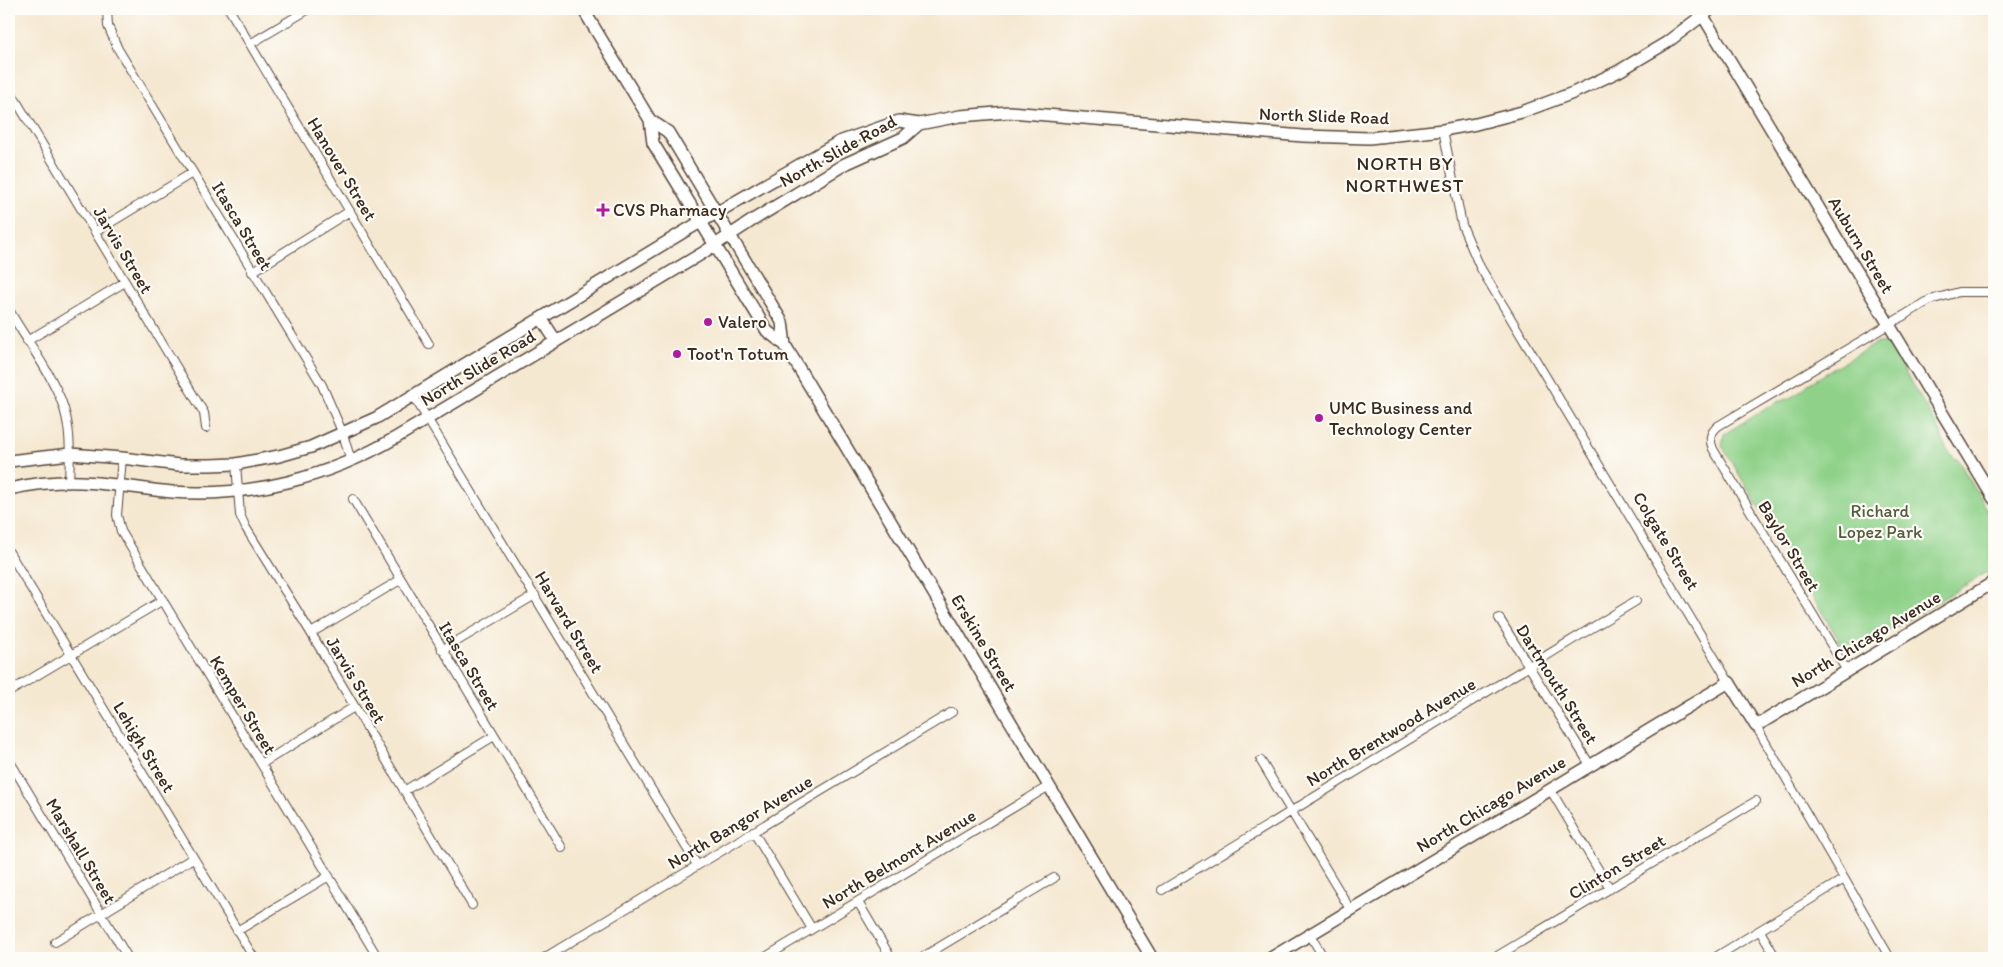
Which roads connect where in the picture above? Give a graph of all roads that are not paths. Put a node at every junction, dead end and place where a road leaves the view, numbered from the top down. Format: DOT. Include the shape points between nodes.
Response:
graph roads {
  1 [pos="107,9"];
  2 [pos="229,9"];
  3 [pos="309,9"];
  4 [pos="583,9"];
  5 [pos="1704,11"];
  6 [pos="250,44"];
  7 [pos="9,89"];
  8 [pos="650,120"];
  9 [pos="918,124"];
  10 [pos="1443,130"];
  11 [pos="192,173"];
  12 [pos="350,211"];
  13 [pos="717,213"];
  14 [pos="701,222"];
  15 [pos="95,232"];
  16 [pos="730,235"];
  17 [pos="715,245"];
  18 [pos="252,272"];
  19 [pos="125,282"];
  20 [pos="1994,292"];
  21 [pos="9,310"];
  22 [pos="541,318"];
  23 [pos="1888,324"];
  24 [pos="27,341"];
  25 [pos="556,341"];
  26 [pos="429,344"];
  27 [pos="785,345"];
  28 [pos="413,395"];
  29 [pos="428,418"];
  30 [pos="206,428"];
  31 [pos="343,434"];
  32 [pos="70,454"];
  33 [pos="122,458"];
  34 [pos="9,461"];
  35 [pos="351,462"];
  36 [pos="236,464"];
  37 [pos="69,482"];
  38 [pos="120,485"];
  39 [pos="9,489"];
  40 [pos="238,491"];
  41 [pos="353,499"];
  42 [pos="1994,499"];
  43 [pos="9,552"];
  44 [pos="400,580"];
  45 [pos="1994,582"];
  46 [pos="535,595"];
  47 [pos="163,600"];
  48 [pos="1636,601"];
  49 [pos="1499,618"];
  50 [pos="311,633"];
  51 [pos="442,650"];
  52 [pos="71,654"];
  53 [pos="1529,666"];
  54 [pos="1847,671"];
  55 [pos="1729,682"];
  56 [pos="9,692"];
  57 [pos="354,707"];
  58 [pos="952,712"];
  59 [pos="1756,726"];
  60 [pos="494,736"];
  61 [pos="9,760"];
  62 [pos="1261,761"];
  63 [pos="261,764"];
  64 [pos="1590,765"];
  65 [pos="1049,786"];
  66 [pos="1550,789"];
  67 [pos="404,791"];
  68 [pos="1756,801"];
  69 [pos="1291,811"];
  70 [pos="753,831"];
  71 [pos="562,848"];
  72 [pos="193,858"];
  73 [pos="697,865"];
  74 [pos="329,876"];
  75 [pos="1054,878"];
  76 [pos="1844,879"];
  77 [pos="1610,889"];
  78 [pos="1162,890"];
  79 [pos="858,902"];
  80 [pos="472,905"];
  81 [pos="1350,909"];
  82 [pos="102,914"];
  83 [pos="812,929"];
  84 [pos="1760,930"];
  85 [pos="237,931"];
  86 [pos="1310,934"];
  87 [pos="55,942"];
  88 [pos="128,958"];
  89 [pos="254,958"];
  90 [pos="378,958"];
  91 [pos="544,958"];
  92 [pos="767,958"];
  93 [pos="892,958"];
  94 [pos="921,958"];
  95 [pos="1152,958"];
  96 [pos="1271,958"];
  97 [pos="1324,958"];
  98 [pos="1494,958"];
  99 [pos="1714,958"];
  100 [pos="1776,958"];
  101 [pos="1890,958"];
  1 -- 11 [label="street, Itasca Street" via="112,38"];
  2 -- 6 [label="street, Hanover Street"];
  3 -- 6 [label="street"];
  4 -- 8 [label="main road, Erskine Street"];
  5 -- 10 [label="main road, North Slide Road" via="1666,43 1573,93 1522,112"];
  5 -- 23 [label="main road, Auburn Street"];
  6 -- 12 [label="street, Hanover Street"];
  7 -- 15 [label="street, Jarvis Street"];
  8 -- 13 [label="main road, Erskine Street" via="668,132"];
  8 -- 14 [label="main road, Erskine Street" via="653,143"];
  9 -- 10 [label="main road, North Slide Road" via="1009,112 1303,136 1369,138"];
  9 -- 13 [label="main road, North Slide Road" via="899,121 839,142"];
  9 -- 16 [label="main road, North Slide Road" via="904,138 846,164"];
  10 -- 55 [label="street, Colgate Street" via="1462,225 1473,253"];
  11 -- 15 [label="street"];
  11 -- 18 [label="street, Itasca Street"];
  12 -- 18 [label="street"];
  12 -- 26 [label="street, Hanover Street"];
  13 -- 14 [label="main road, North Slide Road"];
  13 -- 16 [label="main road, Erskine Street"];
  14 -- 17 [label="main road, Erskine Street"];
  14 -- 22 [label="main road, North Slide Road"];
  15 -- 19 [label="street, Jarvis Street"];
  16 -- 17 [label="main road, North Slide Road"];
  16 -- 27 [label="main road, Erskine Street" via="782,322"];
  17 -- 25 [label="main road, North Slide Road"];
  17 -- 27 [label="main road, Erskine Street" via="767,331"];
  18 -- 31 [label="street, Itasca Street" via="322,385"];
  19 -- 24 [label="street"];
  19 -- 30 [label="street, Jarvis Street" via="204,413"];
  20 -- 23 [label="street" via="1959,292 1939,296"];
  21 -- 24 [label="street"];
  22 -- 25 [label="main road"];
  22 -- 28 [label="main road, North Slide Road"];
  23 -- 42 [label="main road, Auburn Street"];
  23 -- 54 [label="street, Baylor Street" via="1718,426 1710,442"];
  24 -- 32 [label="street" via="64,406"];
  25 -- 29 [label="main road, North Slide Road"];
  27 -- 65 [label="main road, Erskine Street"];
  28 -- 29 [label="street, Harvard Street"];
  28 -- 31 [label="main road, North Slide Road"];
  29 -- 35 [label="main road, North Slide Road"];
  29 -- 46 [label="street, Harvard Street"];
  31 -- 35 [label="street, Itasca Street"];
  31 -- 36 [label="main road, North Slide Road" via="279,456"];
  32 -- 33 [label="main road, North Slide Road"];
  32 -- 34 [label="main road, North Slide Road"];
  32 -- 37 [label="street"];
  33 -- 36 [label="main road, North Slide Road" via="179,465"];
  33 -- 38 [label="street, Kemper Street"];
  35 -- 40 [label="main road, North Slide Road" via="297,480"];
  36 -- 40 [label="street, Jarvis Street"];
  37 -- 38 [label="main road, North Slide Road"];
  37 -- 39 [label="main road, North Slide Road"];
  38 -- 40 [label="main road, North Slide Road" via="189,493"];
  38 -- 47 [label="street, Kemper Street" via="117,514 121,531"];
  40 -- 50 [label="street, Jarvis Street" via="240,515 246,528"];
  41 -- 44 [label="street, Itasca Street"];
  43 -- 52 [label="street, Lehigh Street"];
  44 -- 50 [label="street"];
  44 -- 51 [label="street, Itasca Street"];
  45 -- 54 [label="main road, North Chicago Avenue"];
  46 -- 51 [label="street"];
  46 -- 73 [label="street, Harvard Street"];
  47 -- 52 [label="street"];
  47 -- 63 [label="street, Kemper Street"];
  48 -- 53 [label="street, North Brentwood Avenue"];
  49 -- 53 [label="street, Dartmouth Street"];
  50 -- 57 [label="street, Jarvis Street"];
  51 -- 60 [label="street, Itasca Street"];
  52 -- 56 [label="street"];
  52 -- 72 [label="street, Lehigh Street"];
  53 -- 64 [label="street, Dartmouth Street"];
  53 -- 69 [label="street, North Brentwood Avenue"];
  54 -- 59 [label="main road, North Chicago Avenue"];
  55 -- 59 [label="main road, Colgate Street"];
  55 -- 64 [label="main road, North Chicago Avenue"];
  57 -- 63 [label="street"];
  57 -- 67 [label="street, Jarvis Street"];
  58 -- 70 [label="street, North Bangor Avenue"];
  59 -- 76 [label="street, Colgate Street"];
  60 -- 67 [label="street"];
  60 -- 71 [label="street, Itasca Street"];
  61 -- 82 [label="street, Marshall Street"];
  62 -- 69 [label="street"];
  63 -- 74 [label="street, Kemper Street"];
  64 -- 66 [label="main road, North Chicago Avenue"];
  65 -- 79 [label="street, North Belmont Avenue"];
  65 -- 95 [label="main road, Erskine Street"];
  66 -- 77 [label="street"];
  66 -- 81 [label="main road, North Chicago Avenue"];
  67 -- 80 [label="street, Jarvis Street"];
  68 -- 77 [label="street, Clinton Street"];
  69 -- 78 [label="street, North Brentwood Avenue"];
  69 -- 81 [label="street"];
  70 -- 73 [label="street, North Bangor Avenue"];
  70 -- 83 [label="street"];
  72 -- 82 [label="street"];
  72 -- 85 [label="street, Lehigh Street"];
  73 -- 91 [label="street, North Bangor Avenue"];
  74 -- 85 [label="street"];
  74 -- 90 [label="street, Kemper Street"];
  75 -- 94 [label="street"];
  76 -- 84 [label="street"];
  76 -- 101 [label="street, Colgate Street"];
  77 -- 98 [label="street, Clinton Street"];
  79 -- 83 [label="street, North Belmont Avenue"];
  79 -- 93 [label="street"];
  81 -- 86 [label="main road, North Chicago Avenue"];
  82 -- 87 [label="street"];
  82 -- 88 [label="street, Marshall Street"];
  83 -- 92 [label="street, North Belmont Avenue"];
  84 -- 99 [label="street"];
  84 -- 100 [label="street"];
  85 -- 89 [label="street, Lehigh Street"];
  86 -- 96 [label="main road, North Chicago Avenue"];
  86 -- 97 [label="street"];
}
